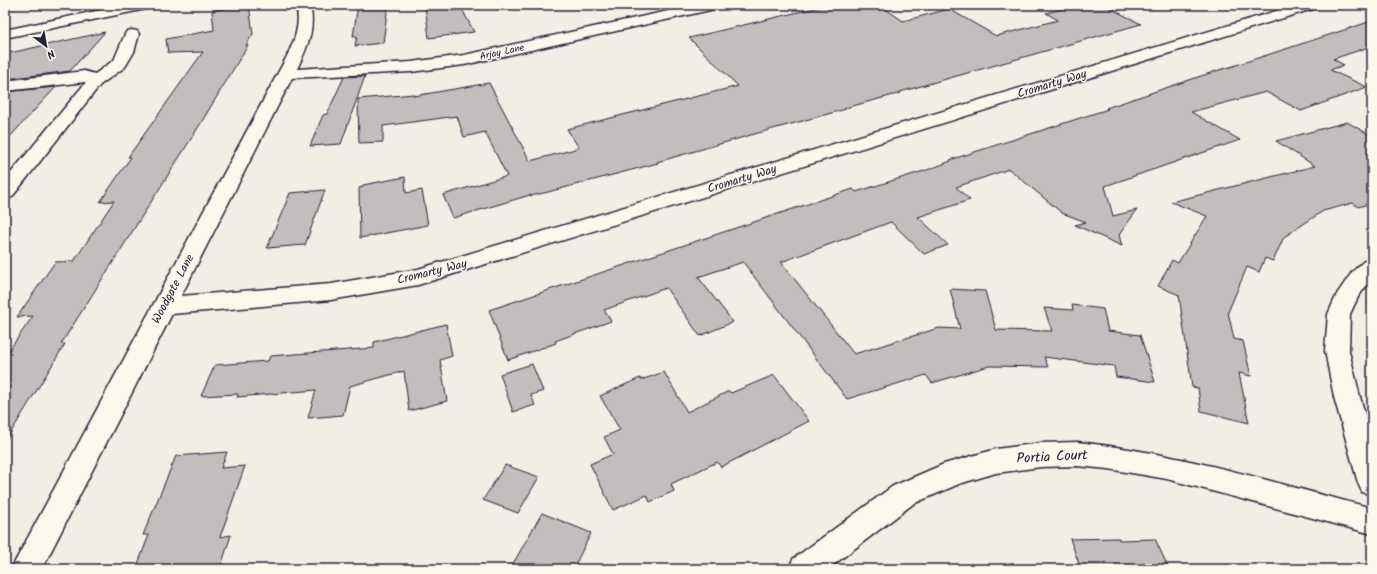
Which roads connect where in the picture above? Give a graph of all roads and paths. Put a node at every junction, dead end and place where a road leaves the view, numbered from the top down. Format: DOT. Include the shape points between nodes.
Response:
graph roads {
  1 [pos="146,5"];
  2 [pos="303,5"];
  3 [pos="715,5"];
  4 [pos="1311,5"];
  5 [pos="5,34"];
  6 [pos="132,34"];
  7 [pos="286,74"];
  8 [pos="94,82"];
  9 [pos="5,86"];
  10 [pos="5,193"];
  11 [pos="1372,266"];
  12 [pos="164,306"];
  13 [pos="1372,483"];
  14 [pos="1372,521"];
  15 [pos="26,569"];
  16 [pos="804,569"];
  1 -- 5 [label="street"];
  2 -- 7 [label="street, Woodgate Lane" via="307,20 305,32"];
  3 -- 7 [label="street, Arjay Lane" via="464,60 411,67"];
  4 -- 12 [label="street, Cromarty Way" via="418,277 331,292"];
  6 -- 8 [label="street" via="126,55 116,68"];
  7 -- 12 [label="street, Woodgate Lane"];
  8 -- 9 [label="street" via="84,76"];
  8 -- 10 [label="street"];
  11 -- 13 [label="street" via="1356,282 1339,314 1337,351 1347,398"];
  12 -- 15 [label="street, Woodgate Lane"];
  14 -- 16 [label="street, Portia Court" via="1167,467 1077,454 1041,455 996,461 954,473 904,495"];
}
